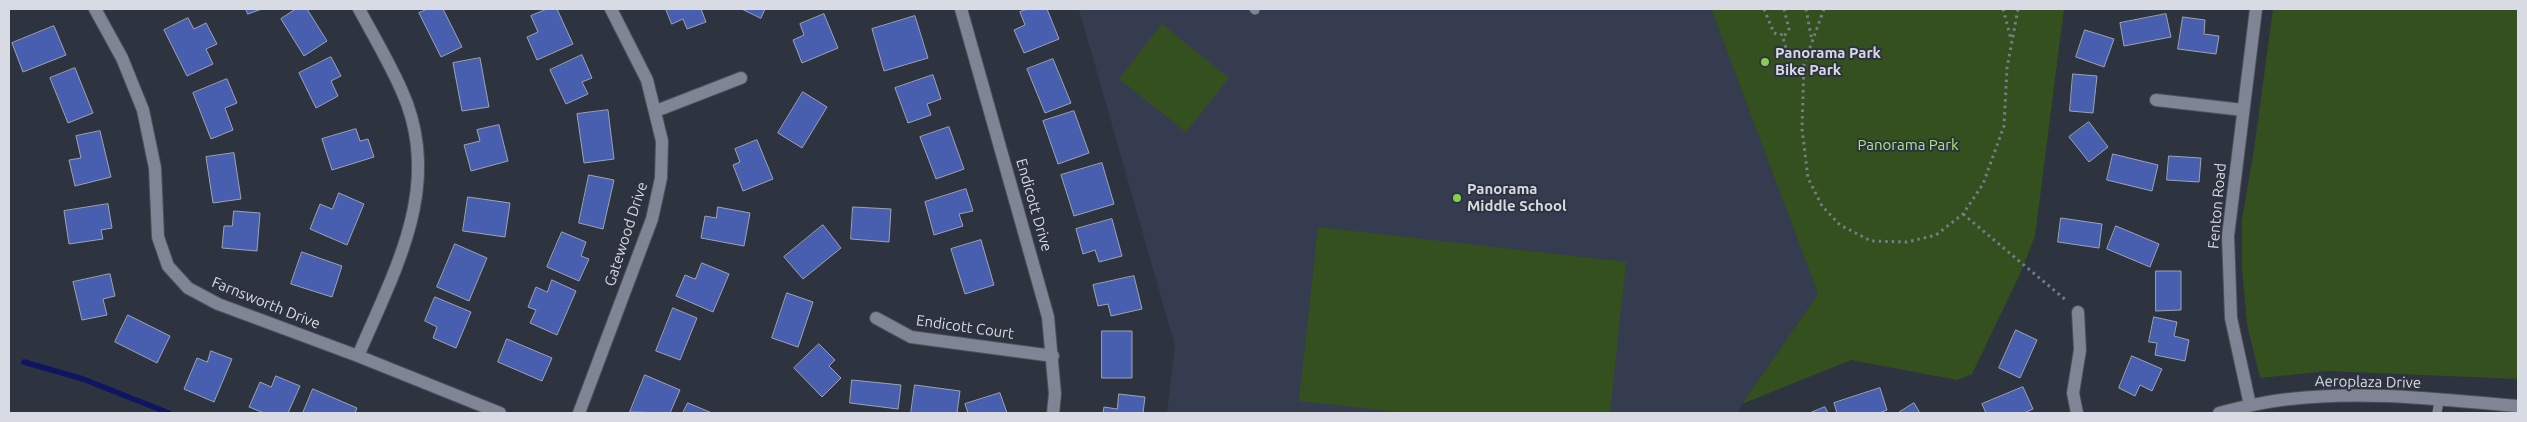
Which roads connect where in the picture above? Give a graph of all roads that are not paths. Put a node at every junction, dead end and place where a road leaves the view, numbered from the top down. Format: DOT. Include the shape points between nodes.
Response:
graph roads {
  1 [pos="95,9"];
  2 [pos="358,9"];
  3 [pos="611,9"];
  4 [pos="961,9"];
  5 [pos="2256,9"];
  6 [pos="741,78"];
  7 [pos="2156,100"];
  8 [pos="2243,110"];
  9 [pos="656,111"];
  10 [pos="2078,312"];
  11 [pos="876,318"];
  12 [pos="358,356"];
  13 [pos="1053,356"];
  14 [pos="2439,400"];
  15 [pos="2250,405"];
  16 [pos="2518,406"];
  17 [pos="500,413"];
  18 [pos="578,413"];
  19 [pos="1053,413"];
  20 [pos="2076,413"];
  21 [pos="2219,413"];
  22 [pos="2437,413"];
  1 -- 12 [label="street, Farnsworth Drive" via="122,58 143,110 155,168 158,237 168,266 188,288 218,304"];
  2 -- 12 [label="street" via="402,90 415,130 419,164 418,199 402,252"];
  3 -- 9 [label="street, Gatewood Drive" via="647,80"];
  4 -- 13 [label="street, Endicott Drive" via="1048,317"];
  5 -- 8 [label="street, Fenton Road"];
  6 -- 9 [label="street"];
  7 -- 8 [label="street"];
  8 -- 15 [label="street, Fenton Road" via="2228,236 2231,318"];
  9 -- 18 [label="street, Gatewood Drive" via="662,141 661,178 652,218"];
  10 -- 20 [label="street" via="2080,350 2073,393"];
  11 -- 13 [label="street, Endicott Court" via="911,337"];
  12 -- 17 [label="street, Farnsworth Drive"];
  13 -- 19 [label="street, Endicott Drive"];
  14 -- 15 [label="street, Aeroplaza Drive" via="2337,396 2290,398"];
  14 -- 16 [label="street, Aeroplaza Drive"];
  14 -- 22 [label="lane"];
  15 -- 21 [label="street, Aeroplaza Drive"];
}
